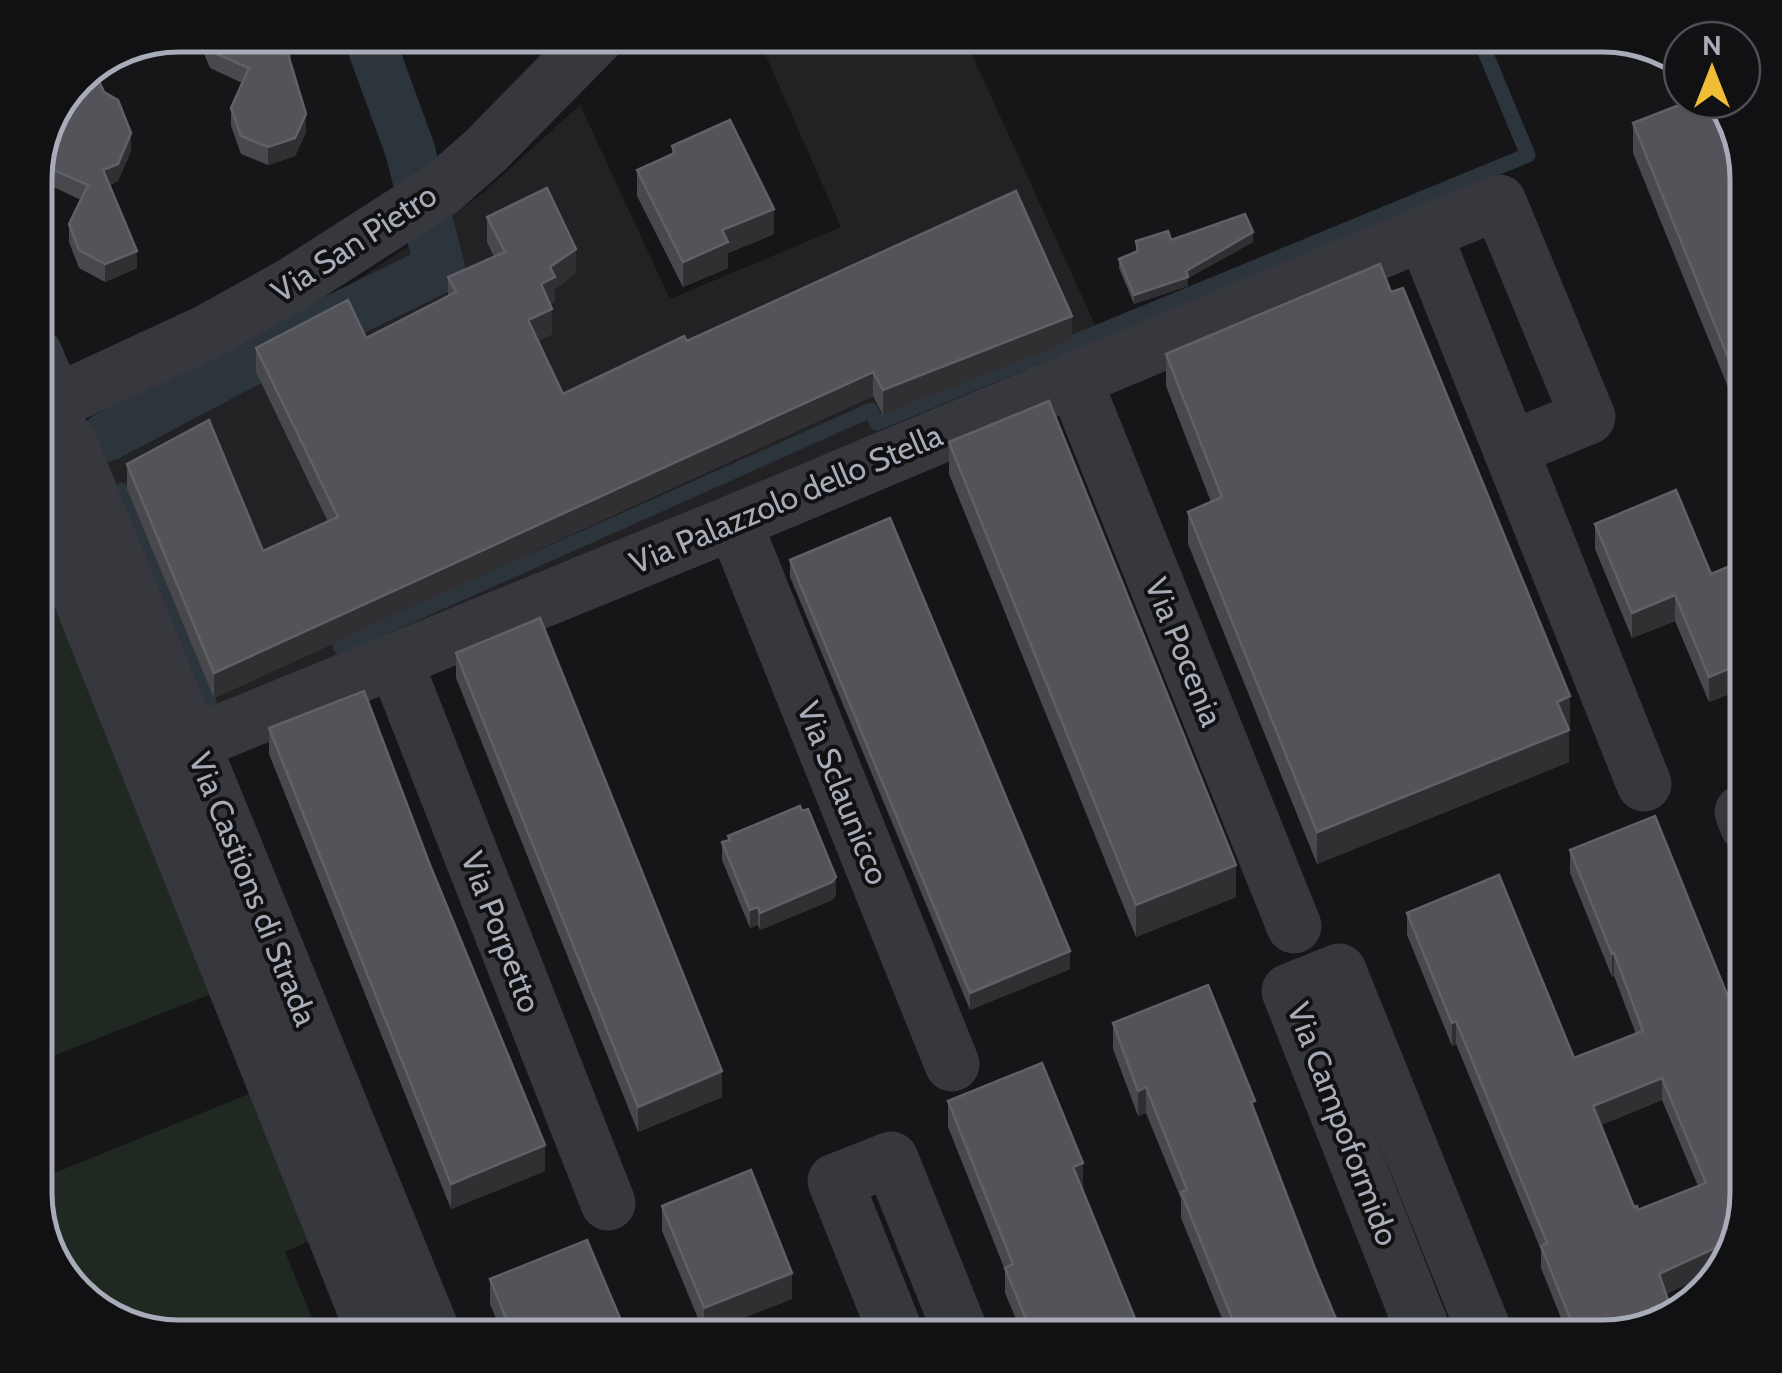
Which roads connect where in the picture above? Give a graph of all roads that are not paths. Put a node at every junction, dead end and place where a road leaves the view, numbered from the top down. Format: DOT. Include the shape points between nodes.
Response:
graph roads {
  1 [pos="582,52"];
  2 [pos="1424,233"];
  3 [pos="1074,379"];
  4 [pos="53,397"];
  5 [pos="53,414"];
  6 [pos="1510,448"];
  7 [pos="53,520"];
  8 [pos="734,522"];
  9 [pos="395,662"];
  10 [pos="170,753"];
  11 [pos="1644,784"];
  12 [pos="1294,926"];
  13 [pos="952,1064"];
  14 [pos="608,1202"];
  15 [pos="370,1320"];
  16 [pos="427,1320"];
  17 [pos="891,1320"];
  18 [pos="956,1320"];
  19 [pos="1419,1320"];
  20 [pos="1480,1320"];
  1 -- 4 [label="street, Via San Pietro" via="486,150 422,201 207,332"];
  2 -- 3 [label="street, Via Palazzolo dello Stella"];
  2 -- 6 [label="street"];
  2 -- 6 [label="street, Via Palazzolo dello Stella" via="1500,202 1588,416"];
  3 -- 8 [label="street, Via Palazzolo dello Stella"];
  3 -- 12 [label="street, Via Pocenia"];
  5 -- 10 [label="street, Via Castions di Strada"];
  6 -- 11 [label="street"];
  7 -- 10 [label="street, Via Castions di Strada"];
  8 -- 9 [label="street, Via Palazzolo dello Stella"];
  8 -- 13 [label="street, Via Sclaunicco"];
  9 -- 10 [label="street, Via Palazzolo dello Stella"];
  9 -- 14 [label="street, Via Porpetto"];
  10 -- 15 [label="street, Via Castions di Strada"];
  10 -- 16 [label="street, Via Castions di Strada"];
  17 -- 18 [label="street" via="835,1181 891,1158"];
  19 -- 20 [label="street, Via Campoformido" via="1289,991 1340,971"];
}
